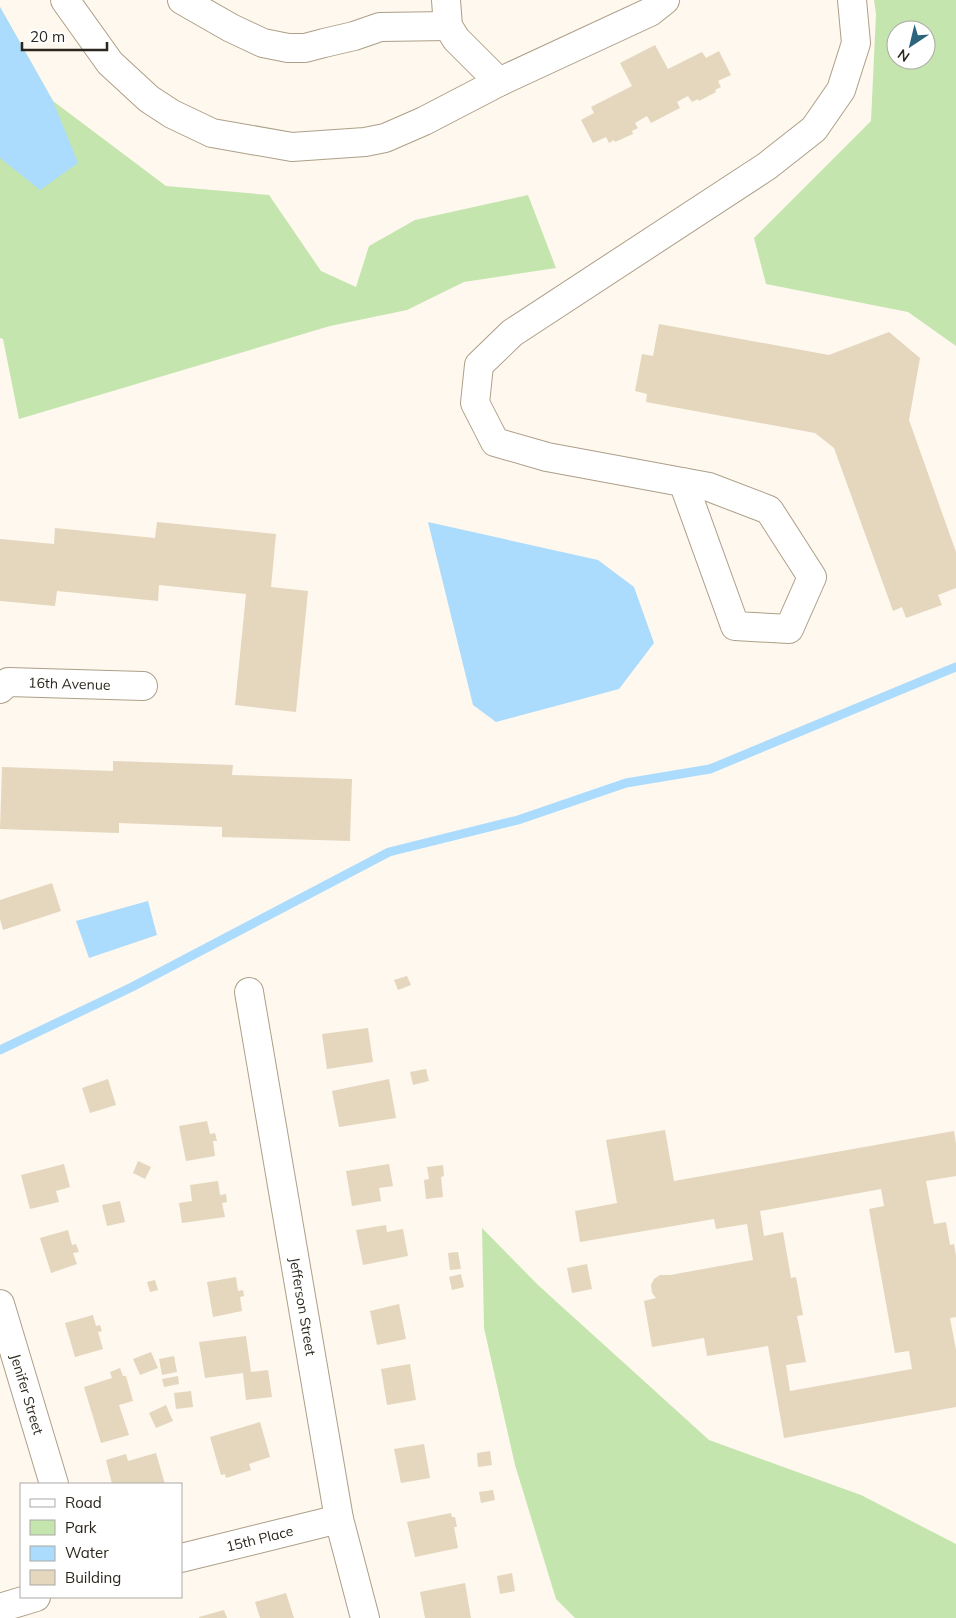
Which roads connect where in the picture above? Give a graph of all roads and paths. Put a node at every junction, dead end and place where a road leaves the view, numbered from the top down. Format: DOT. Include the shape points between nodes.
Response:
graph roads {
  1 [pos="65,0"];
  2 [pos="182,0"];
  3 [pos="665,0"];
  4 [pos="852,0"];
  5 [pos="447,13"];
  6 [pos="499,82"];
  7 [pos="683,482"];
  8 [pos="143,686"];
  9 [pos="0,688"];
  10 [pos="249,992"];
  11 [pos="0,1304"];
  12 [pos="54,1483"];
  13 [pos="338,1519"];
  14 [pos="182,1558"];
  15 [pos="33,1598"];
  16 [pos="0,1608"];
  17 [pos="365,1618"];
  1 -- 6 [label="street" via="110,62 149,99 212,133 248,140 292,147 385,138"];
  2 -- 5 [label="street" via="263,43 288,48 304,48"];
  3 -- 6 [label="street" via="650,12"];
  4 -- 7 [label="street" via="856,43 841,90 814,129 766,166 512,333 479,366 475,403 495,442 547,457"];
  5 -- 6 [label="street" via="456,39"];
  7 -- 7 [label="street" via="708,486 769,510 812,577 789,629 735,626"];
  8 -- 9 [label="street, 16th Avenue" via="8,682"];
  10 -- 13 [label="street, Jefferson Street"];
  11 -- 12 [label="street, Jenifer Street"];
  13 -- 14 [label="street, 15th Place"];
  13 -- 17 [label="street, Jefferson Street"];
  15 -- 16 [label="street"];
}
